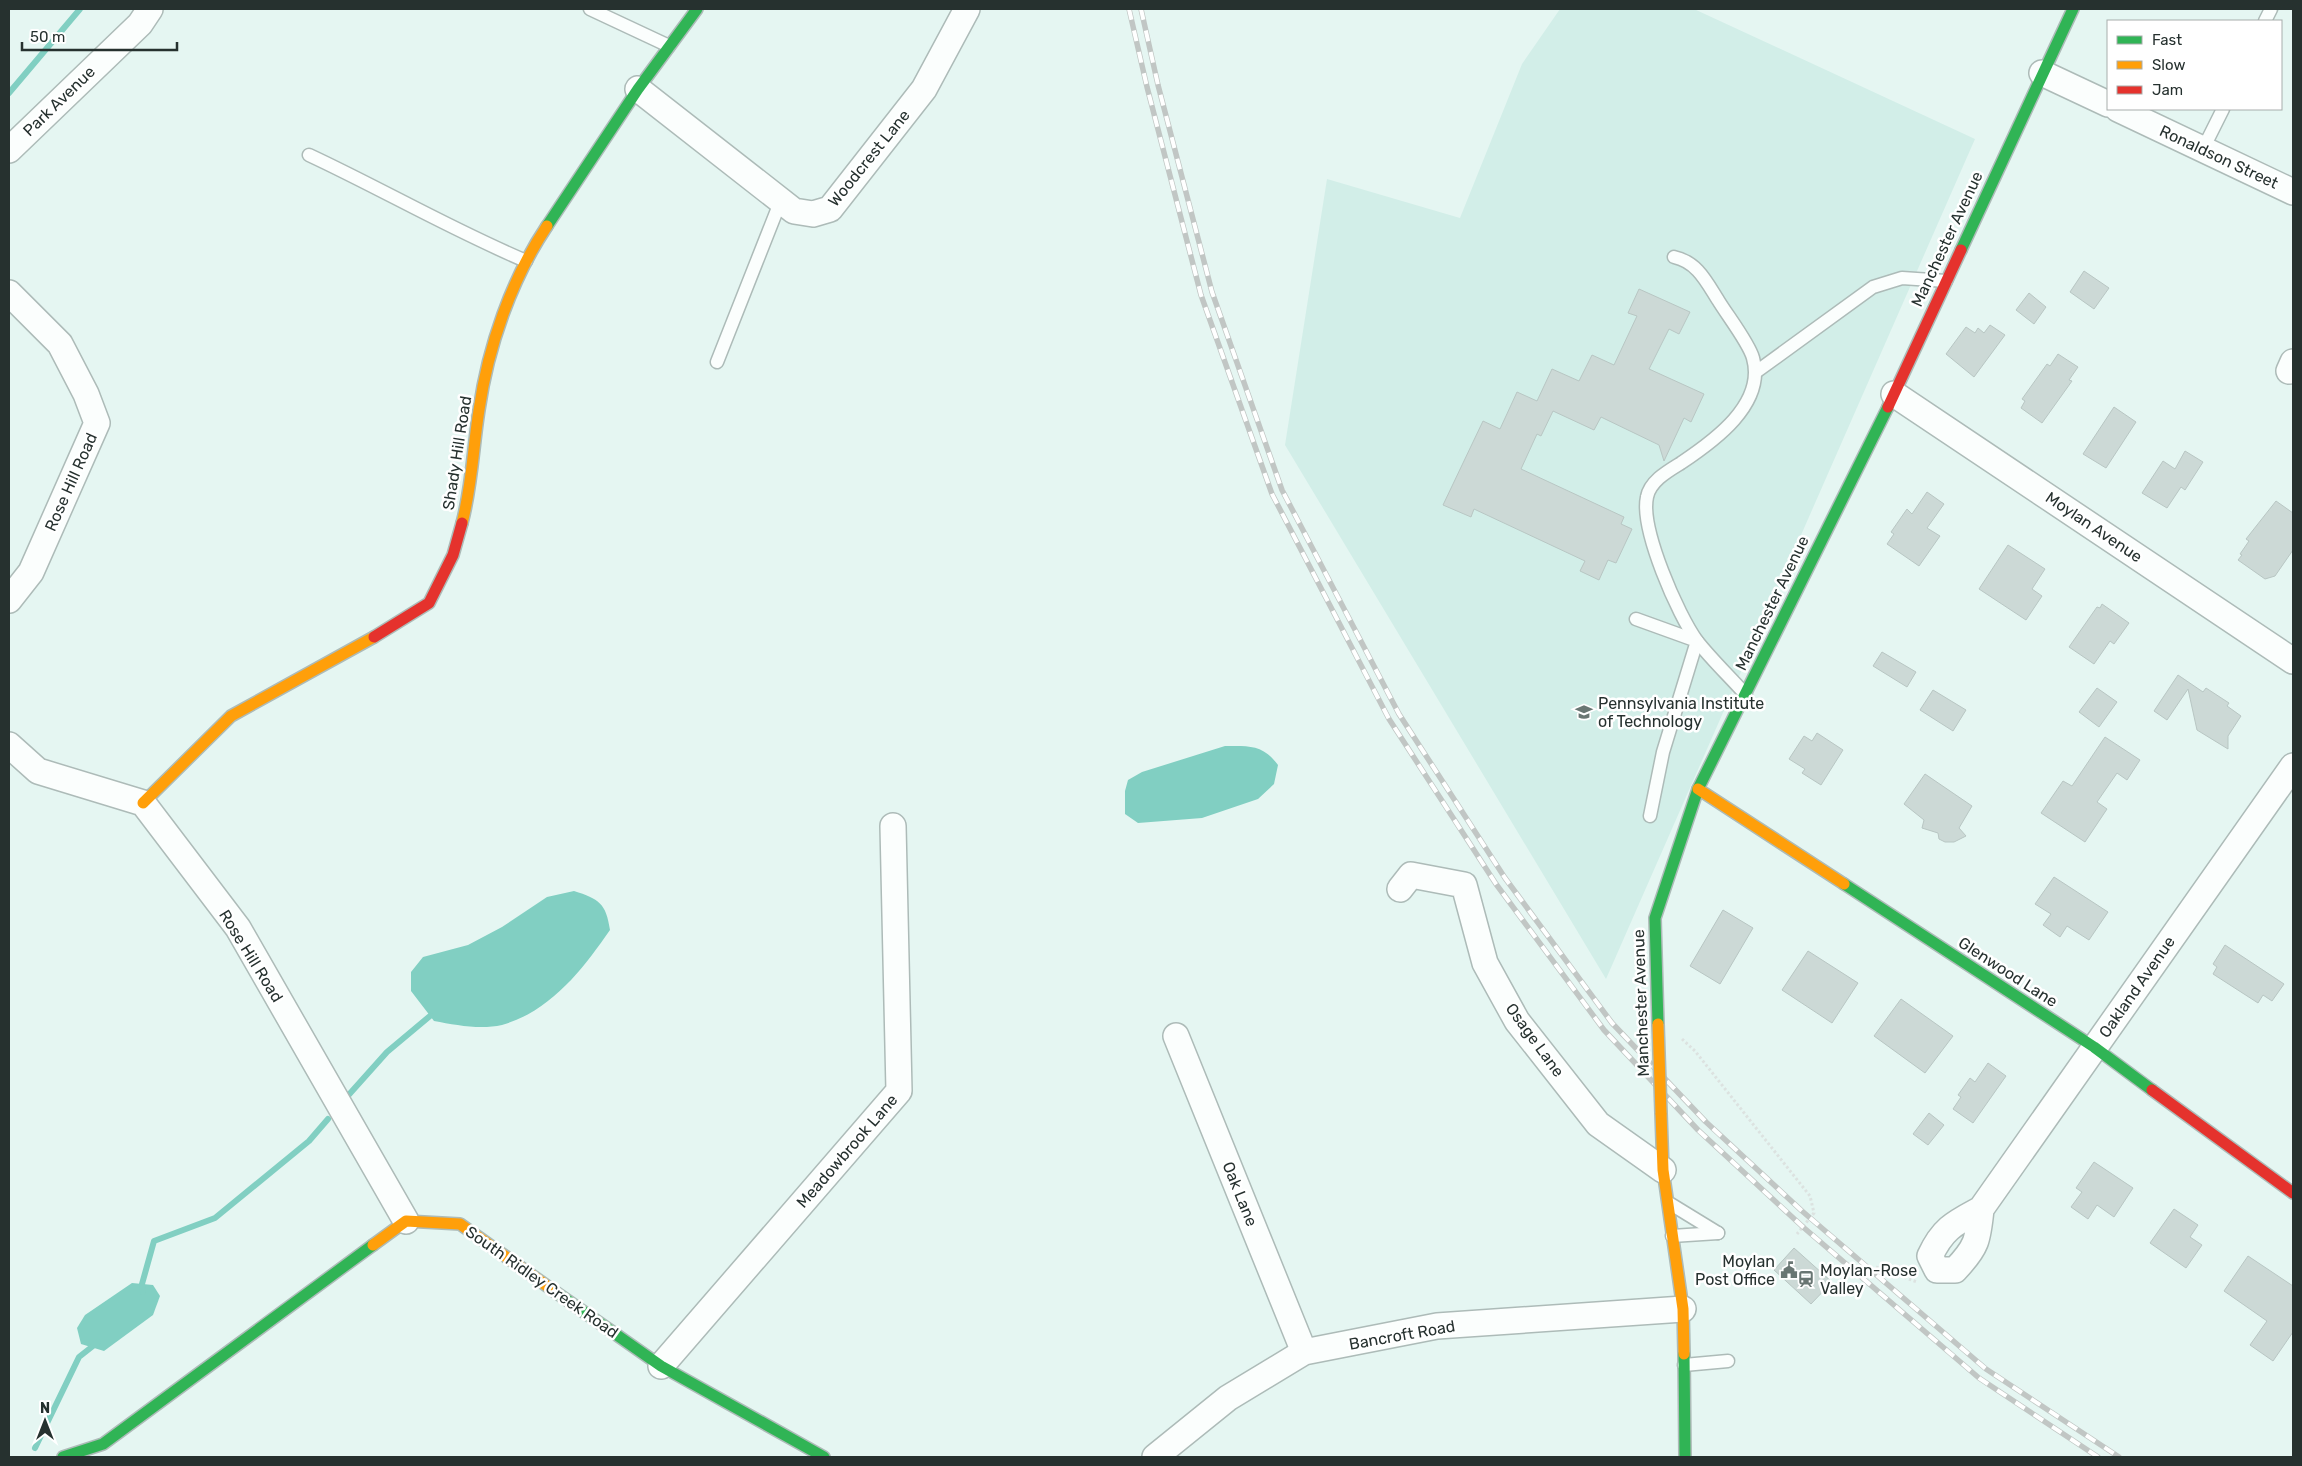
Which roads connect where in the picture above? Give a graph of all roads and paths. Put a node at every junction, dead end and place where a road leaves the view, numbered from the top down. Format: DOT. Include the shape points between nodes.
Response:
graph roads {
  1 [pos="150,9"];
  2 [pos="590,9"];
  3 [pos="697,9"];
  4 [pos="967,9"];
  5 [pos="2073,9"];
  6 [pos="669,46"];
  7 [pos="2042,72"];
  8 [pos="638,89"];
  9 [pos="2107,104"];
  10 [pos="2120,110"];
  11 [pos="2223,110"];
  12 [pos="2204,149"];
  13 [pos="9,150"];
  14 [pos="309,155"];
  15 [pos="2293,192"];
  16 [pos="781,200"];
  17 [pos="1674,257"];
  18 [pos="526,261"];
  19 [pos="1946,281"];
  20 [pos="9,293"];
  21 [pos="717,362"];
  22 [pos="1756,372"];
  23 [pos="1894,394"];
  24 [pos="9,600"];
  25 [pos="1636,619"];
  26 [pos="1697,641"];
  27 [pos="2293,661"];
  28 [pos="1746,695"];
  29 [pos="9,745"];
  30 [pos="2293,766"];
  31 [pos="1698,790"];
  32 [pos="143,802"];
  33 [pos="1650,816"];
  34 [pos="893,826"];
  35 [pos="1400,889"];
  36 [pos="1677,1034"];
  37 [pos="1176,1036"];
  38 [pos="2094,1048"];
  39 [pos="1663,1170"];
  40 [pos="2293,1193"];
  41 [pos="1667,1201"];
  42 [pos="1981,1209"];
  43 [pos="406,1221"];
  44 [pos="1797,1234"];
  45 [pos="1672,1236"];
  46 [pos="1876,1267"];
  47 [pos="1937,1270"];
  48 [pos="1682,1309"];
  49 [pos="1304,1352"];
  50 [pos="1728,1361"];
  51 [pos="1684,1365"];
  52 [pos="661,1366"];
  53 [pos="63,1457"];
  54 [pos="824,1457"];
  55 [pos="1155,1457"];
  56 [pos="1685,1457"];
  1 -- 13 [label="street, Park Avenue" via="140,24"];
  2 -- 6 [label="lane"];
  3 -- 6 [label="street, Shady Hill Road"];
  4 -- 16 [label="street, Woodcrest Lane" via="924,89 830,209 813,214 794,211"];
  5 -- 7 [label="street, Manchester Avenue"];
  6 -- 8 [label="street, Shady Hill Road"];
  7 -- 9 [label="street"];
  7 -- 19 [label="street, Manchester Avenue"];
  8 -- 16 [label="street, Woodcrest Lane"];
  8 -- 18 [label="street, Shady Hill Road"];
  10 -- 12 [label="street, Ronaldson Street"];
  11 -- 12 [label="lane"];
  12 -- 15 [label="street, Ronaldson Street"];
  14 -- 18 [label="lane" via="475,240"];
  16 -- 21 [label="lane"];
  17 -- 22 [label="lane" via="1686,260 1701,273 1752,356"];
  18 -- 32 [label="street, Shady Hill Road" via="497,331 479,408 467,505 454,555 429,603 365,644 231,716"];
  19 -- 22 [label="lane" via="1902,278 1873,287"];
  19 -- 23 [label="street, Manchester Avenue"];
  20 -- 24 [label="street, Rose Hill Road" via="60,344 97,423 31,572"];
  22 -- 26 [label="lane" via="1747,400 1732,422 1700,450 1663,474 1647,496 1647,516 1657,557"];
  23 -- 27 [label="street, Moylan Avenue"];
  23 -- 28 [label="street, Manchester Avenue"];
  25 -- 26 [label="lane"];
  26 -- 28 [label="lane"];
  26 -- 33 [label="lane" via="1663,752"];
  28 -- 31 [label="street, Manchester Avenue"];
  29 -- 32 [label="street" via="38,771"];
  30 -- 38 [label="street, Oakland Avenue"];
  31 -- 38 [label="street, Glenwood Lane"];
  31 -- 39 [label="street, Manchester Avenue, bridge" via="1655,918"];
  32 -- 43 [label="street, Rose Hill Road" via="238,928"];
  34 -- 52 [label="street, Meadowbrook Lane" via="900,1091"];
  35 -- 39 [label="street, Osage Lane" via="1411,875 1464,885 1485,963 1518,1021 1598,1124"];
  36 -- 44 [label="path" via="1695,1051 1810,1196 1814,1213"];
  37 -- 49 [label="street, Oak Lane"];
  38 -- 40 [label="street, Glenwood Lane"];
  38 -- 42 [label="street, Oakland Avenue"];
  39 -- 41 [label="street, Manchester Avenue"];
  41 -- 45 [label="street, Manchester Avenue"];
  41 -- 45 [label="lane" via="1718,1233"];
  42 -- 47 [label="street, Oakland Avenue" via="1978,1238 1968,1256 1955,1270"];
  42 -- 47 [label="street, Oakland Avenue" via="1939,1237 1930,1256"];
  43 -- 52 [label="street, South Ridley Creek Road" via="460,1224"];
  43 -- 53 [label="street" via="103,1444"];
  45 -- 48 [label="street, Manchester Avenue"];
  46 -- 47 [label="path" via="1918,1283 1932,1278"];
  48 -- 49 [label="street, Bancroft Road" via="1437,1326"];
  48 -- 51 [label="street, Manchester Avenue"];
  49 -- 55 [label="street, Bancroft Road" via="1228,1398"];
  50 -- 51 [label="lane"];
  51 -- 56 [label="street, Manchester Avenue"];
  52 -- 54 [label="street, South Ridley Creek Road"];
}
